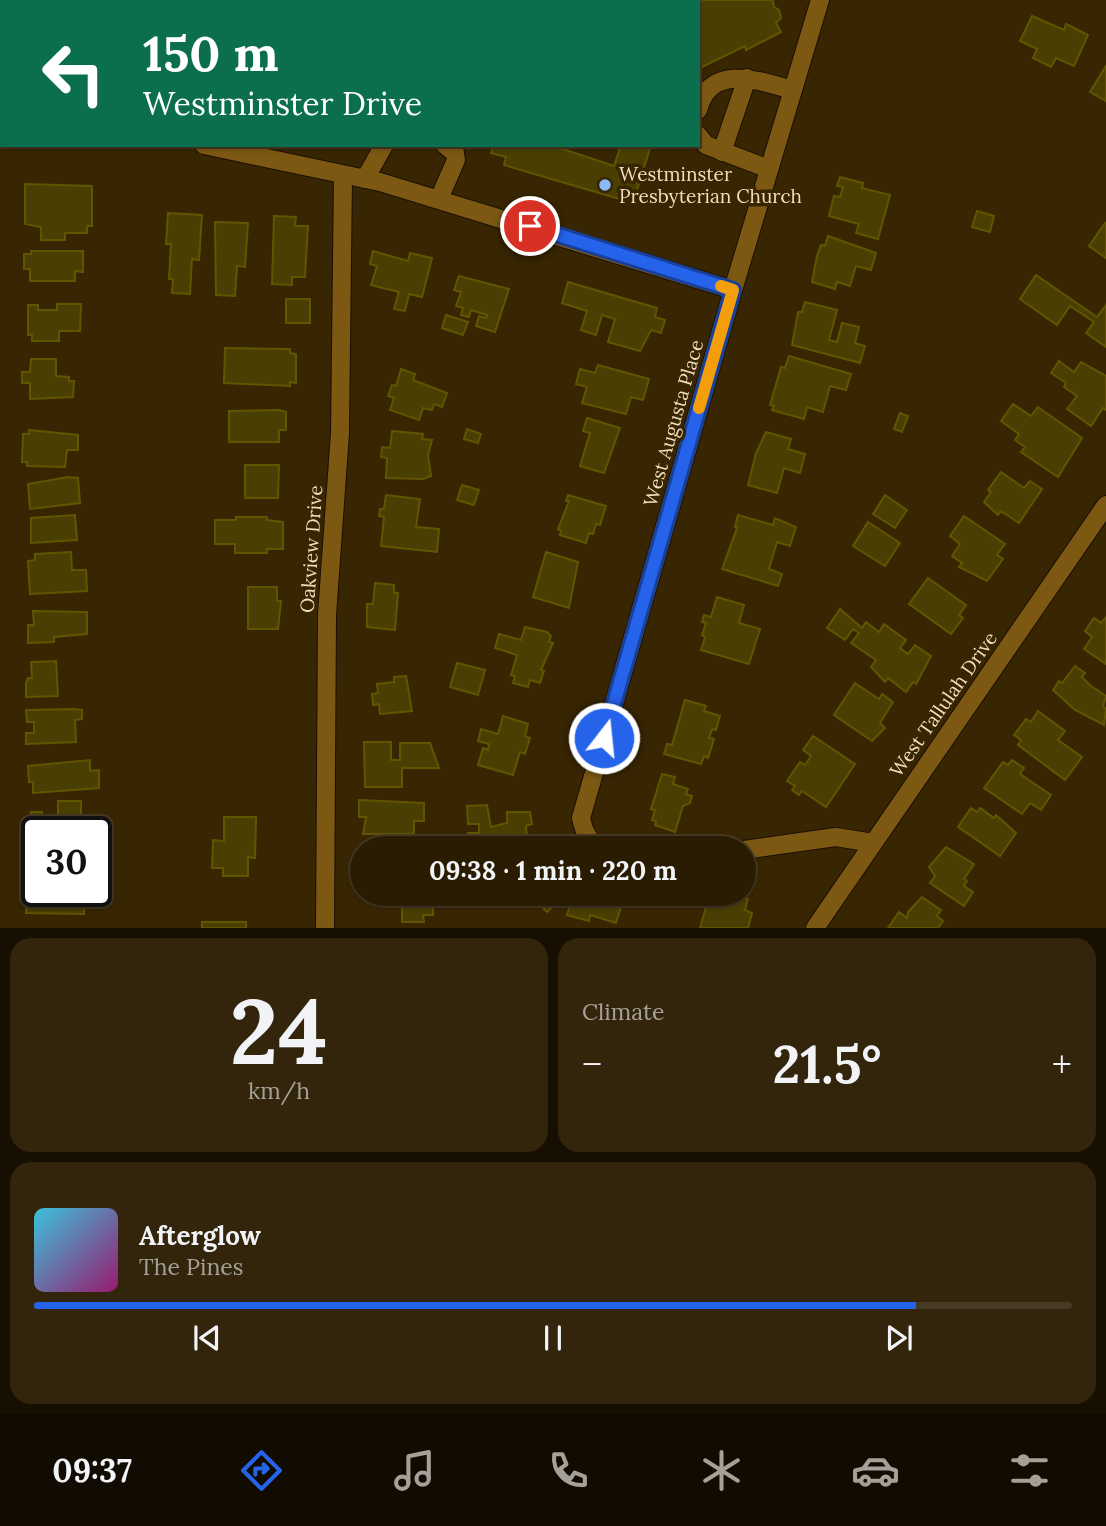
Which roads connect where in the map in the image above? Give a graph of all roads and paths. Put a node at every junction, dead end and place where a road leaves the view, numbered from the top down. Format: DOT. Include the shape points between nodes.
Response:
graph roads {
  1 [pos="820,0"];
  2 [pos="747,78"];
  3 [pos="793,90"];
  4 [pos="700,103"];
  5 [pos="700,138"];
  6 [pos="214,147"];
  7 [pos="383,147"];
  8 [pos="448,147"];
  9 [pos="723,152"];
  10 [pos="769,169"];
  11 [pos="343,174"];
  12 [pos="365,179"];
  13 [pos="439,199"];
  14 [pos="733,290"];
  15 [pos="1106,505"];
  16 [pos="587,836"];
  17 [pos="873,843"];
  18 [pos="756,848"];
  19 [pos="325,928"];
  20 [pos="815,928"];
  1 -- 3 [label="street, West Augusta Place"];
  2 -- 3 [label="street"];
  2 -- 4 [label="street" via="716,83"];
  2 -- 9 [label="street"];
  3 -- 10 [label="street, West Augusta Place"];
  5 -- 9 [label="street"];
  6 -- 11 [label="street"];
  7 -- 12 [label="street"];
  8 -- 13 [label="street" via="456,153 456,160"];
  9 -- 10 [label="street"];
  10 -- 14 [label="street, West Augusta Place"];
  11 -- 12 [label="street"];
  11 -- 19 [label="street, Oakview Drive" via="340,433 327,615"];
  12 -- 13 [label="street"];
  13 -- 14 [label="street"];
  14 -- 16 [label="street, West Augusta Place" via="581,818"];
  15 -- 17 [label="street, West Tallulah Drive"];
  17 -- 18 [label="street" via="836,837"];
  17 -- 20 [label="street, West Tallulah Drive"];
}
